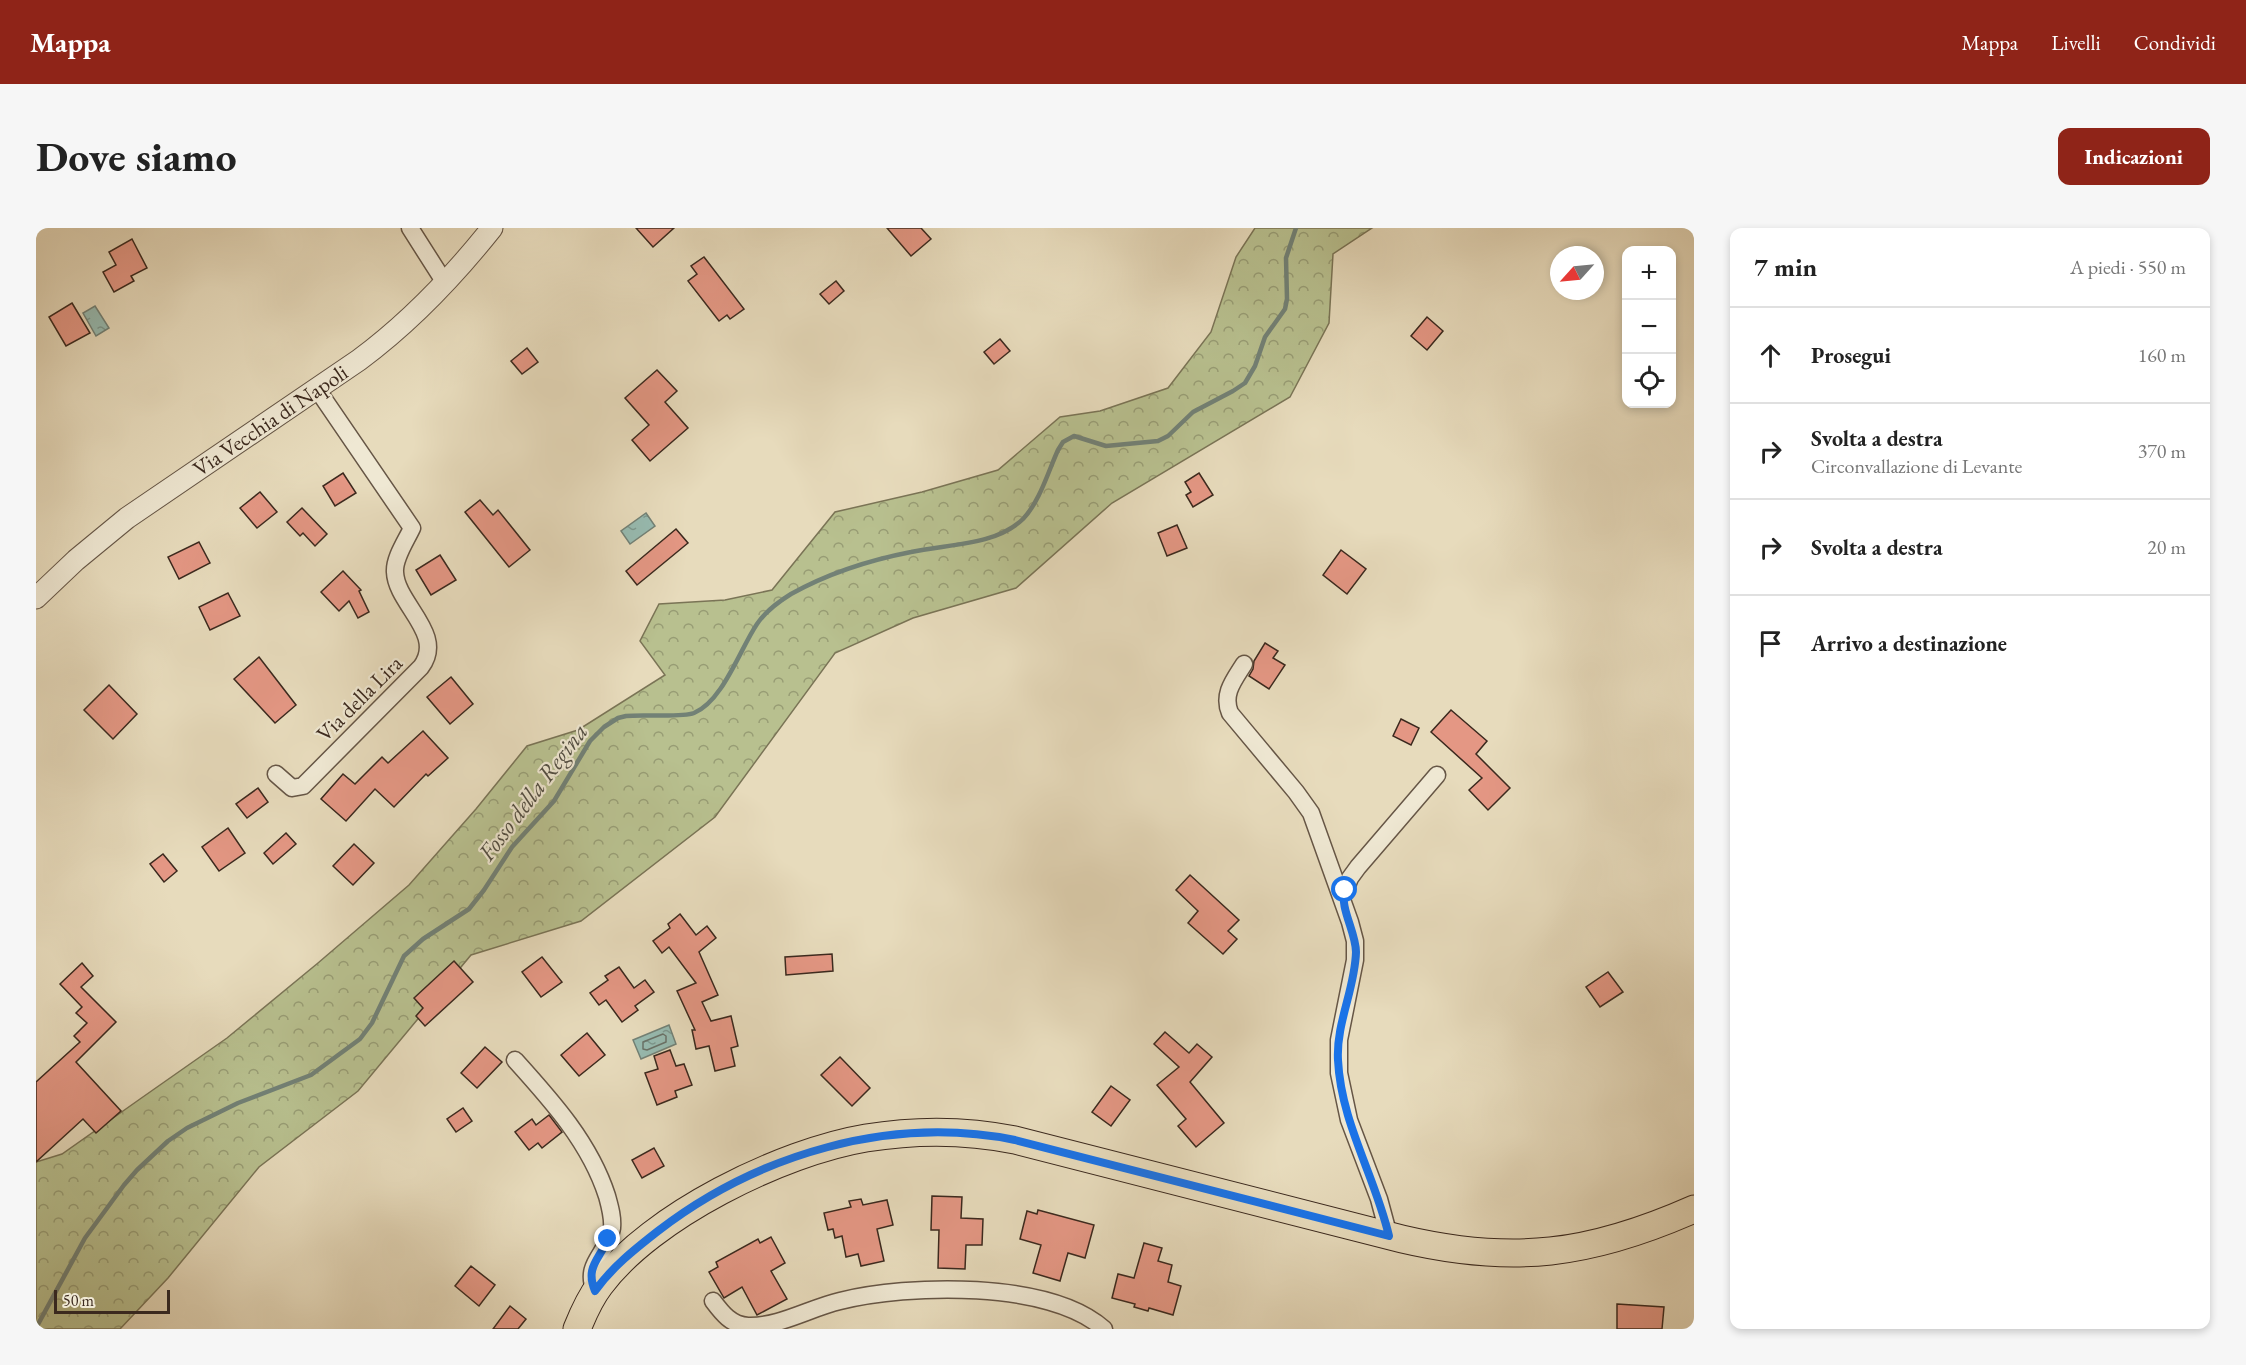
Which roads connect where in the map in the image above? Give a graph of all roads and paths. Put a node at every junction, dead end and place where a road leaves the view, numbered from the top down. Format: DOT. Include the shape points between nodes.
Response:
graph roads {
  1 [pos="410,228"];
  2 [pos="492,228"];
  3 [pos="445,283"];
  4 [pos="317,389"];
  5 [pos="36,598"];
  6 [pos="1244,664"];
  7 [pos="276,774"];
  8 [pos="1437,775"];
  9 [pos="1342,898"];
  10 [pos="515,1060"];
  11 [pos="1694,1209"];
  12 [pos="1389,1236"];
  13 [pos="595,1291"];
  14 [pos="713,1301"];
  15 [pos="577,1329"];
  16 [pos="1104,1329"];
  1 -- 3 [label="street"];
  2 -- 3 [label="street, Via Vecchia di Napoli"];
  3 -- 4 [label="street, Via Vecchia di Napoli" via="390,336"];
  4 -- 5 [label="street, Via Vecchia di Napoli" via="127,518"];
  4 -- 7 [label="street, Via della Lira" via="411,528 396,563 395,577 423,630 429,650 421,667 303,786 292,788"];
  6 -- 9 [label="street" via="1229,690 1230,713 1311,813"];
  8 -- 9 [label="street" via="1358,867"];
  9 -- 12 [label="street" via="1356,948 1339,1040 1339,1072 1349,1120"];
  10 -- 13 [label="street" via="570,1126 604,1189 612,1225 591,1270"];
  11 -- 12 [label="main road" via="1617,1238 1538,1253 1472,1252"];
  12 -- 13 [label="main road" via="1015,1140 975,1134 909,1133 824,1147 744,1179 668,1224 620,1262"];
  13 -- 15 [label="main road"];
  14 -- 16 [label="street" via="732,1321 751,1326 858,1297 913,1290 972,1290 1046,1301 1084,1316"];
}
